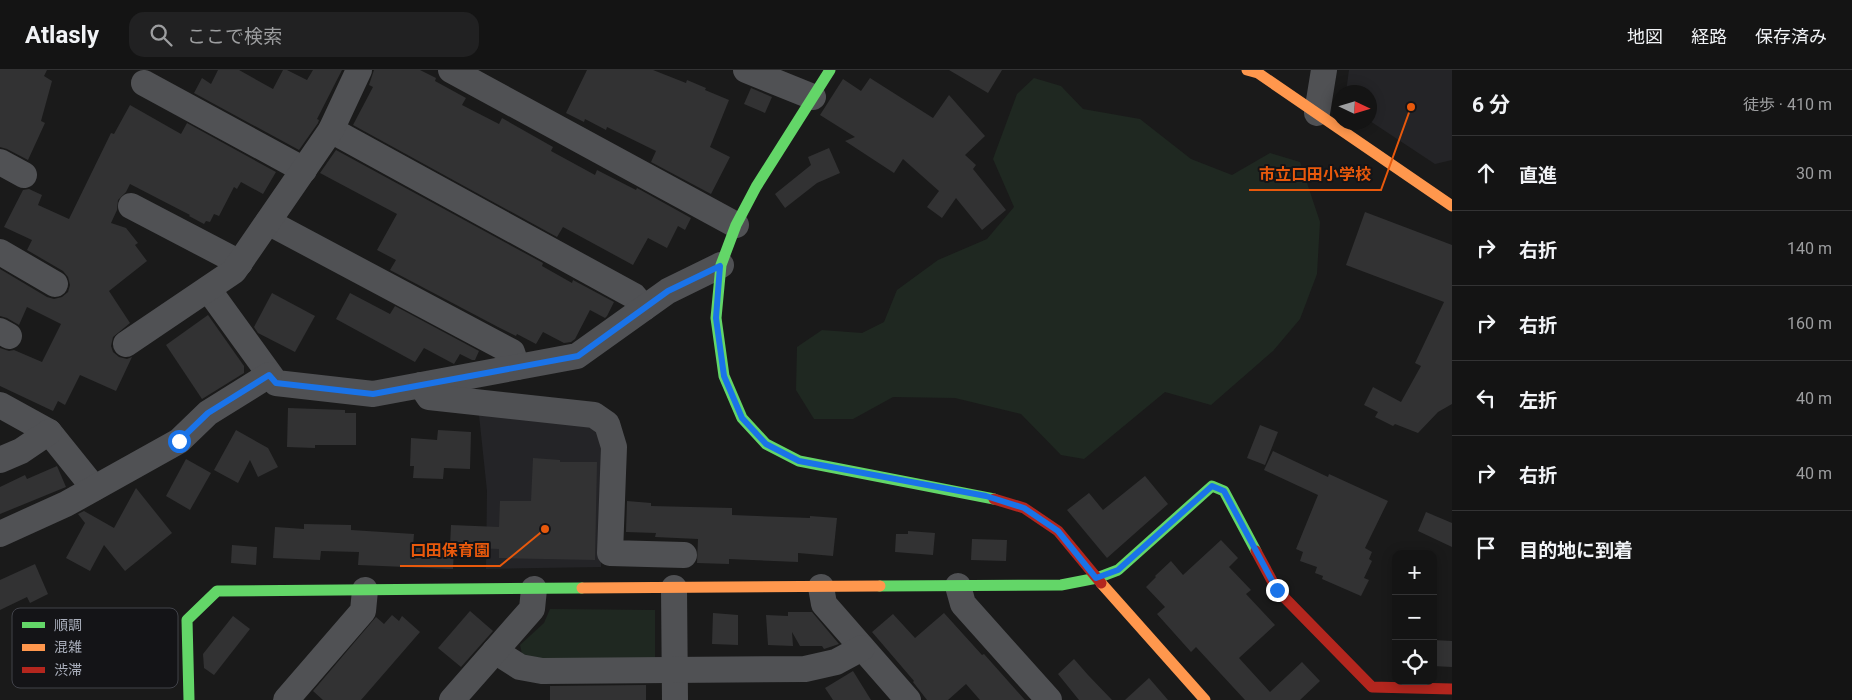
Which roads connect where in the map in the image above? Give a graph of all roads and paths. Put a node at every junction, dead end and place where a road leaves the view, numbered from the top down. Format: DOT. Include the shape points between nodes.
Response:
graph roads {
  1 [pos="359,70"];
  2 [pos="451,70"];
  3 [pos="746,70"];
  4 [pos="830,70"];
  5 [pos="1247,70"];
  6 [pos="1324,70"];
  7 [pos="144,83"];
  8 [pos="813,97"];
  9 [pos="1318,113"];
  10 [pos="331,130"];
  11 [pos="0,162"];
  12 [pos="304,170"];
  13 [pos="24,175"];
  14 [pos="131,206"];
  15 [pos="1452,206"];
  16 [pos="268,222"];
  17 [pos="736,225"];
  18 [pos="0,252"];
  19 [pos="240,263"];
  20 [pos="720,266"];
  21 [pos="55,284"];
  22 [pos="208,289"];
  23 [pos="644,308"];
  24 [pos="126,344"];
  25 [pos="517,367"];
  26 [pos="269,375"];
  27 [pos="420,385"];
  28 [pos="0,405"];
  29 [pos="49,432"];
  30 [pos="0,460"];
  31 [pos="94,488"];
  32 [pos="0,534"];
  33 [pos="684,555"];
  34 [pos="1096,578"];
  35 [pos="958,586"];
  36 [pos="821,587"];
  37 [pos="674,588"];
  38 [pos="534,589"];
  39 [pos="366,590"];
  40 [pos="862,648"];
  41 [pos="495,651"];
  42 [pos="675,670"];
  43 [pos="1452,689"];
  44 [pos="189,700"];
  45 [pos="286,700"];
  46 [pos="452,700"];
  47 [pos="675,700"];
  48 [pos="908,700"];
  49 [pos="1049,700"];
  50 [pos="1205,700"];
  1 -- 10 [label="street"];
  2 -- 17 [label="street"];
  3 -- 8 [label="street"];
  4 -- 8 [label="street"];
  5 -- 9 [label="street"];
  6 -- 9 [label="street"];
  7 -- 12 [label="street"];
  8 -- 17 [label="street"];
  9 -- 15 [label="street"];
  10 -- 12 [label="street"];
  10 -- 23 [label="street" via="634,296"];
  11 -- 13 [label="street"];
  12 -- 16 [label="street"];
  14 -- 19 [label="street"];
  16 -- 19 [label="street"];
  16 -- 25 [label="street" via="512,352"];
  17 -- 20 [label="street"];
  18 -- 21 [label="street"];
  19 -- 22 [label="street"];
  20 -- 23 [label="street" via="668,291"];
  20 -- 34 [label="street" via="716,318 724,376 742,418 766,444 799,461 986,496 1024,508 1058,531"];
  22 -- 24 [label="street"];
  22 -- 26 [label="street"];
  23 -- 25 [label="street" via="578,356"];
  25 -- 27 [label="street"];
  26 -- 27 [label="street" via="276,383 373,394"];
  26 -- 31 [label="street" via="208,413 179,441"];
  27 -- 33 [label="street" via="429,397 594,415 607,424 614,447 610,553"];
  28 -- 29 [label="street"];
  29 -- 30 [label="street" via="21,451"];
  29 -- 31 [label="street"];
  31 -- 32 [label="street"];
  34 -- 35 [label="street" via="1061,585"];
  34 -- 43 [label="street" via="1118,570 1212,486 1224,491 1277,590 1372,687"];
  34 -- 50 [label="street"];
  35 -- 36 [label="street"];
  35 -- 49 [label="street" via="963,604"];
  36 -- 37 [label="street"];
  36 -- 40 [label="street" via="824,604"];
  37 -- 38 [label="street"];
  37 -- 42 [label="street"];
  38 -- 39 [label="street"];
  38 -- 41 [label="street" via="532,609"];
  39 -- 44 [label="street" via="216,591 187,620"];
  39 -- 45 [label="street" via="363,611"];
  40 -- 42 [label="street" via="836,662 805,669"];
  40 -- 48 [label="street"];
  41 -- 42 [label="street" via="520,667 542,671"];
  41 -- 46 [label="street"];
  42 -- 47 [label="street"];
}
